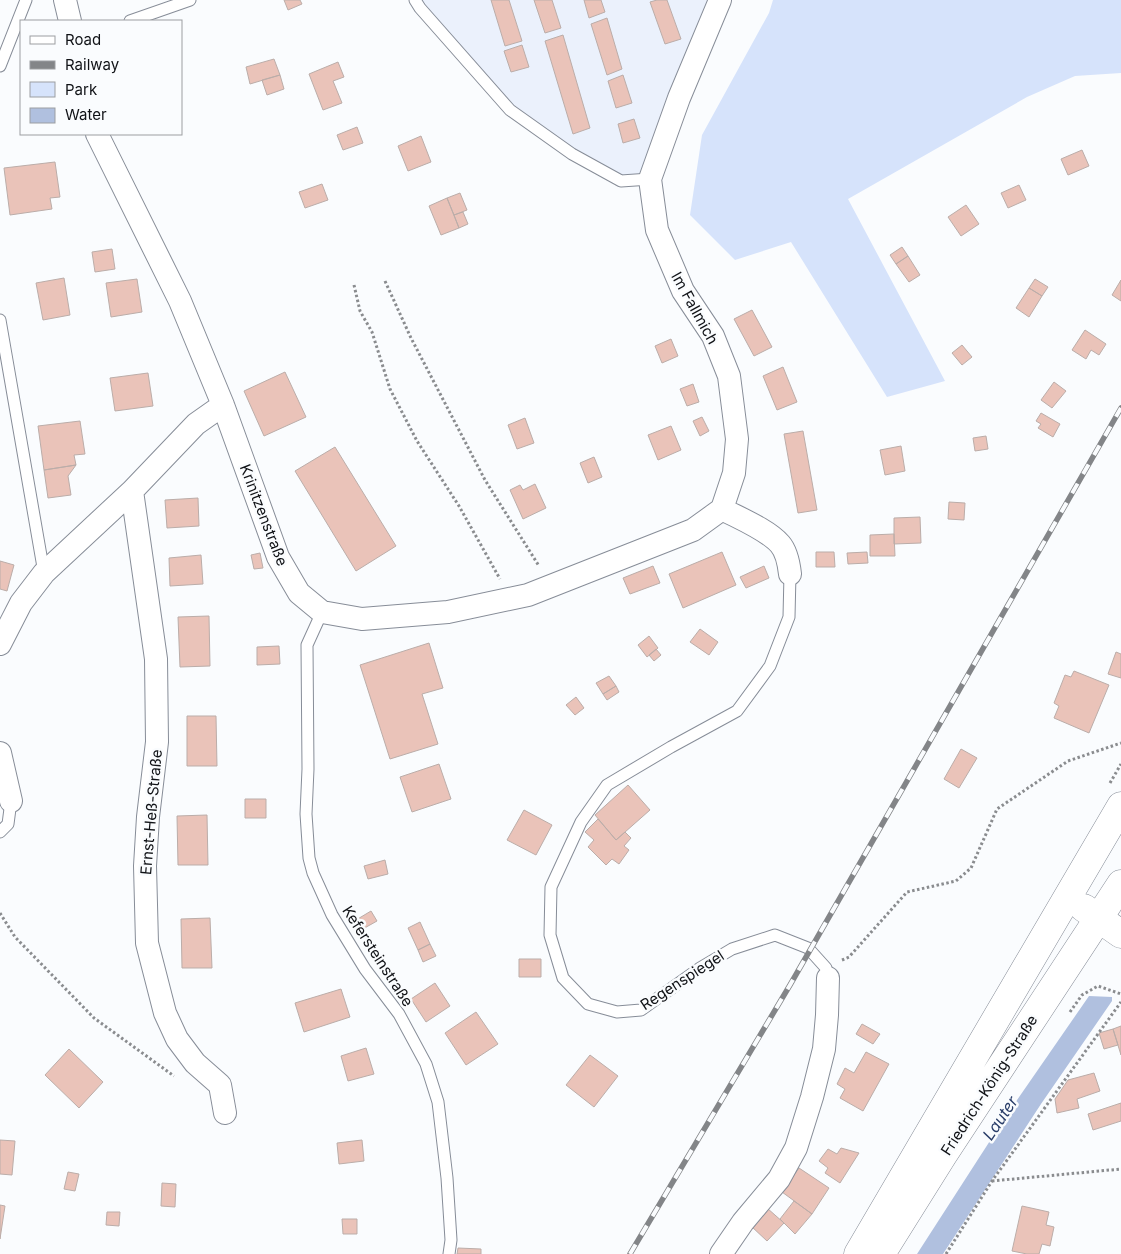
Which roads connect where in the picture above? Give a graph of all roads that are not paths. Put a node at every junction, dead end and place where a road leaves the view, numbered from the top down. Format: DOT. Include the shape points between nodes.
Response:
graph roads {
  1 [pos="26,0"];
  2 [pos="65,0"];
  3 [pos="190,0"];
  4 [pos="415,0"];
  5 [pos="720,0"];
  6 [pos="70,20"];
  7 [pos="133,20"];
  8 [pos="0,66"];
  9 [pos="97,135"];
  10 [pos="650,180"];
  11 [pos="0,320"];
  12 [pos="223,405"];
  13 [pos="132,491"];
  14 [pos="722,509"];
  15 [pos="44,574"];
  16 [pos="790,574"];
  17 [pos="322,612"];
  18 [pos="0,644"];
  19 [pos="0,754"];
  20 [pos="11,801"];
  21 [pos="1121,806"];
  22 [pos="0,832"];
  23 [pos="1121,884"];
  24 [pos="1067,899"];
  25 [pos="1099,918"];
  26 [pos="1121,934"];
  27 [pos="827,973"];
  28 [pos="225,1113"];
  29 [pos="449,1254"];
  30 [pos="721,1254"];
  31 [pos="858,1254"];
  32 [pos="882,1254"];
  1 -- 8 [label="lane"];
  2 -- 6 [label="street"];
  3 -- 7 [label="lane"];
  4 -- 10 [label="lane" via="510,110 572,154 621,181"];
  5 -- 10 [label="street, Im Fallmich" via="679,98"];
  9 -- 12 [label="street, Krinitzenstraße" via="180,301"];
  10 -- 14 [label="street, Im Fallmich" via="657,230 683,291 713,336 729,376 737,439 734,473"];
  11 -- 15 [label="lane"];
  12 -- 13 [label="street" via="196,424"];
  12 -- 17 [label="street, Krinitzenstraße" via="278,557 299,593"];
  13 -- 15 [label="street"];
  13 -- 28 [label="street, Ernst-Heß-Straße" via="156,659 157,742 145,866 147,943 165,1013 177,1039 195,1063 220,1085"];
  14 -- 16 [label="street, Regenspiegel" via="781,545"];
  14 -- 17 [label="street, Krinitzenstraße" via="693,530 511,600 448,612 362,619"];
  15 -- 18 [label="street" via="21,603"];
  16 -- 27 [label="lane, Regenspiegel" via="789,617 770,666 737,711 607,785 581,822 551,886 550,935 563,978 588,1004 617,1012 641,1010 732,948 775,935 808,948"];
  17 -- 29 [label="lane, Kefersteinstraße" via="307,646 306,814 309,858 332,915 365,969 399,1014 426,1064 438,1102 444,1150 451,1240"];
  19 -- 20 [label="street"];
  20 -- 22 [label="lane" via="8,824"];
  21 -- 24 [label="main road"];
  23 -- 25 [label="main road, Friedrich-König-Straße"];
  24 -- 25 [label="main road"];
  24 -- 31 [label="main road"];
  25 -- 26 [label="main road"];
  25 -- 32 [label="main road, Friedrich-König-Straße"];
  27 -- 30 [label="street" via="828,1015 824,1049 796,1148 779,1179"];
}
